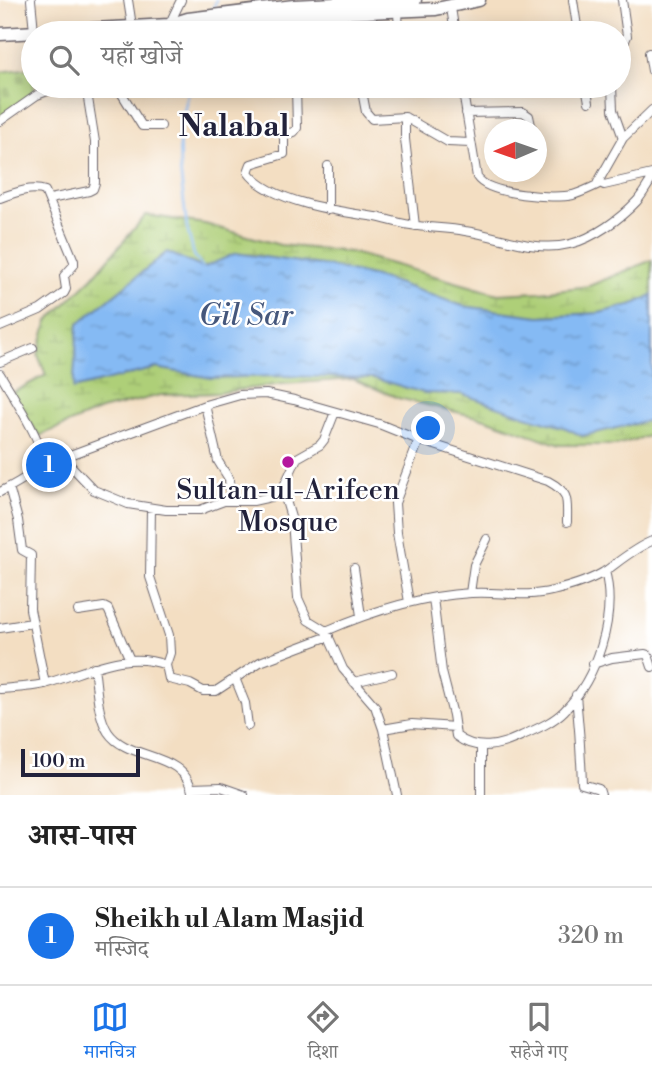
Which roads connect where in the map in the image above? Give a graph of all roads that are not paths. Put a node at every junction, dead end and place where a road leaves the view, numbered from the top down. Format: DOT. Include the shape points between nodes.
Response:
graph roads {
  1 [pos="31,0"];
  2 [pos="128,0"];
  3 [pos="181,0"];
  4 [pos="415,0"];
  5 [pos="479,0"];
  6 [pos="573,0"];
  7 [pos="622,0"];
  8 [pos="362,8"];
  9 [pos="451,8"];
  10 [pos="296,10"];
  11 [pos="398,11"];
  12 [pos="33,21"];
  13 [pos="131,21"];
  14 [pos="180,21"];
  15 [pos="203,21"];
  16 [pos="297,21"];
  17 [pos="398,21"];
  18 [pos="453,21"];
  19 [pos="576,21"];
  20 [pos="625,21"];
  21 [pos="21,32"];
  22 [pos="0,34"];
  23 [pos="649,53"];
  24 [pos="652,71"];
  25 [pos="34,98"];
  26 [pos="88,98"];
  27 [pos="124,98"];
  28 [pos="296,98"];
  29 [pos="363,98"];
  30 [pos="464,98"];
  31 [pos="588,98"];
  32 [pos="612,98"];
  33 [pos="589,102"];
  34 [pos="652,110"];
  35 [pos="466,113"];
  36 [pos="405,117"];
  37 [pos="530,119"];
  38 [pos="0,121"];
  39 [pos="160,126"];
  40 [pos="622,138"];
  41 [pos="470,143"];
  42 [pos="328,166"];
  43 [pos="652,176"];
  44 [pos="599,184"];
  45 [pos="0,198"];
  46 [pos="50,199"];
  47 [pos="328,210"];
  48 [pos="415,226"];
  49 [pos="0,327"];
  50 [pos="33,348"];
  51 [pos="0,362"];
  52 [pos="0,374"];
  53 [pos="205,405"];
  54 [pos="335,412"];
  55 [pos="37,440"];
  56 [pos="419,440"];
  57 [pos="62,458"];
  58 [pos="9,487"];
  59 [pos="0,492"];
  60 [pos="284,494"];
  61 [pos="231,501"];
  62 [pos="151,508"];
  63 [pos="567,522"];
  64 [pos="487,539"];
  65 [pos="652,541"];
  66 [pos="354,568"];
  67 [pos="604,571"];
  68 [pos="470,593"];
  69 [pos="433,598"];
  70 [pos="409,602"];
  71 [pos="78,611"];
  72 [pos="361,616"];
  73 [pos="32,623"];
  74 [pos="0,628"];
  75 [pos="327,634"];
  76 [pos="130,660"];
  77 [pos="593,664"];
  78 [pos="166,665"];
  79 [pos="94,667"];
  80 [pos="652,667"];
  81 [pos="392,673"];
  82 [pos="235,678"];
  83 [pos="354,682"];
  84 [pos="44,684"];
  85 [pos="0,689"];
  86 [pos="576,695"];
  87 [pos="248,726"];
  88 [pos="455,727"];
  89 [pos="383,729"];
  90 [pos="481,746"];
  91 [pos="193,792"];
  92 [pos="244,795"];
  93 [pos="397,795"];
  94 [pos="481,795"];
  95 [pos="601,795"];
  1 -- 12 [label="street"];
  2 -- 13 [label="street"];
  3 -- 14 [label="street"];
  4 -- 8 [label="highway"];
  5 -- 9 [label="highway"];
  6 -- 19 [label="street"];
  7 -- 20 [label="street"];
  8 -- 10 [label="highway"];
  8 -- 11 [label="highway"];
  9 -- 11 [label="highway"];
  9 -- 18 [label="street"];
  10 -- 15 [label="highway"];
  10 -- 16 [label="street"];
  11 -- 17 [label="street"];
  21 -- 22 [label="highway"];
  23 -- 24 [label="street"];
  25 -- 38 [label="street"];
  26 -- 46 [label="street" via="95,142 93,189"];
  27 -- 39 [label="street" via="142,126"];
  28 -- 47 [label="street" via="297,128 284,134 284,155 251,164 248,172 264,187"];
  29 -- 36 [label="street" via="372,119"];
  30 -- 35 [label="street"];
  31 -- 33 [label="street"];
  32 -- 40 [label="street"];
  34 -- 40 [label="street"];
  35 -- 37 [label="street" via="523,112"];
  35 -- 41 [label="street"];
  36 -- 41 [label="street" via="448,142"];
  36 -- 48 [label="street"];
  40 -- 44 [label="street" via="598,178"];
  41 -- 44 [label="street" via="477,177 484,185 559,197"];
  42 -- 47 [label="street"];
  43 -- 44 [label="street"];
  43 -- 48 [label="street" via="630,207 594,234 571,244 529,245 464,230"];
  45 -- 46 [label="street" via="36,189 46,191"];
  46 -- 49 [label="street" via="74,261 64,276 66,289 40,310"];
  47 -- 48 [label="street"];
  50 -- 51 [label="street"];
  52 -- 55 [label="street"];
  53 -- 54 [label="street" via="240,395 266,394"];
  53 -- 57 [label="street"];
  53 -- 61 [label="street" via="218,461 229,479"];
  54 -- 56 [label="street"];
  54 -- 60 [label="street" via="320,445 297,458"];
  55 -- 57 [label="street"];
  55 -- 58 [label="street" via="41,461"];
  56 -- 63 [label="street" via="558,486 566,495"];
  56 -- 70 [label="street" via="395,503"];
  57 -- 62 [label="street" via="101,495"];
  58 -- 59 [label="street"];
  58 -- 73 [label="street" via="22,550 30,555"];
  60 -- 61 [label="street"];
  60 -- 75 [label="street" via="292,521 298,598 308,620"];
  61 -- 62 [label="street" via="200,510"];
  62 -- 78 [label="street" via="150,577 169,635"];
  64 -- 68 [label="street" via="474,565"];
  65 -- 67 [label="street"];
  66 -- 72 [label="street"];
  67 -- 68 [label="street" via="561,589 534,594"];
  67 -- 77 [label="street" via="609,615"];
  68 -- 69 [label="street"];
  69 -- 70 [label="street"];
  69 -- 88 [label="street" via="442,672"];
  70 -- 72 [label="street"];
  71 -- 76 [label="street" via="108,609"];
  72 -- 75 [label="street"];
  73 -- 74 [label="street"];
  73 -- 84 [label="street"];
  75 -- 82 [label="street" via="278,653"];
  75 -- 83 [label="street"];
  76 -- 78 [label="street"];
  76 -- 79 [label="street"];
  77 -- 80 [label="street" via="645,654"];
  77 -- 86 [label="street"];
  78 -- 82 [label="street" via="169,680 203,691 216,691"];
  79 -- 84 [label="street"];
  79 -- 91 [label="street" via="108,732 126,746 173,766"];
  81 -- 83 [label="street"];
  82 -- 87 [label="street"];
  83 -- 89 [label="street" via="375,706"];
  84 -- 85 [label="street"];
  86 -- 90 [label="street" via="550,722 505,744"];
  86 -- 95 [label="street" via="582,784 599,789"];
  88 -- 89 [label="street" via="412,724"];
  88 -- 90 [label="street" via="459,739"];
  89 -- 93 [label="street"];
  90 -- 94 [label="street"];
  91 -- 92 [label="street" via="221,788"];
}
